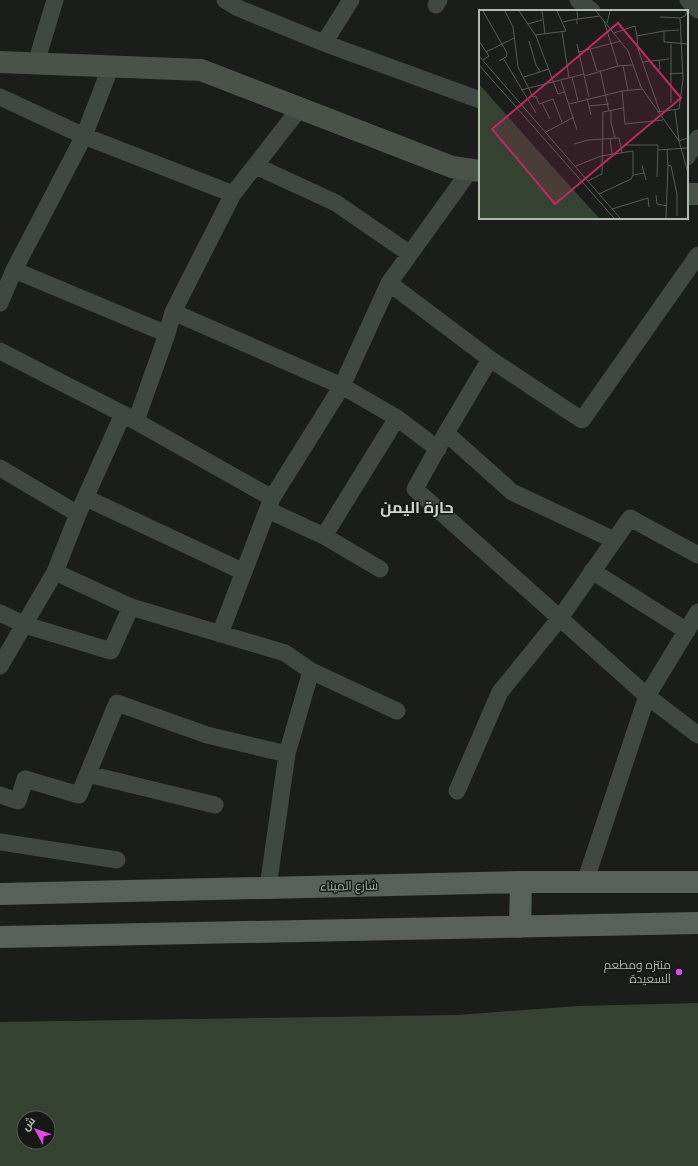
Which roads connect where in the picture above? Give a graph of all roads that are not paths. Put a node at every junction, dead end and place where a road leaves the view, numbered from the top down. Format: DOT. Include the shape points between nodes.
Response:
graph roads {
  1 [pos="55,0"];
  2 [pos="225,0"];
  3 [pos="351,0"];
  4 [pos="578,0"];
  5 [pos="688,0"];
  6 [pos="591,10"];
  7 [pos="698,10"];
  8 [pos="324,43"];
  9 [pos="0,62"];
  10 [pos="36,63"];
  11 [pos="111,66"];
  12 [pos="0,98"];
  13 [pos="479,100"];
  14 [pos="300,108"];
  15 [pos="84,136"];
  16 [pos="698,138"];
  17 [pos="688,155"];
  18 [pos="256,166"];
  19 [pos="475,170"];
  20 [pos="234,194"];
  21 [pos="410,254"];
  22 [pos="698,254"];
  23 [pos="14,270"];
  24 [pos="389,283"];
  25 [pos="0,303"];
  26 [pos="173,312"];
  27 [pos="167,334"];
  28 [pos="0,351"];
  29 [pos="490,359"];
  30 [pos="342,386"];
  31 [pos="130,418"];
  32 [pos="397,418"];
  33 [pos="446,433"];
  34 [pos="438,449"];
  35 [pos="0,468"];
  36 [pos="86,498"];
  37 [pos="270,504"];
  38 [pos="78,514"];
  39 [pos="324,536"];
  40 [pos="614,540"];
  41 [pos="698,554"];
  42 [pos="380,569"];
  43 [pos="592,571"];
  44 [pos="55,572"];
  45 [pos="244,572"];
  46 [pos="131,607"];
  47 [pos="698,612"];
  48 [pos="0,613"];
  49 [pos="560,618"];
  50 [pos="25,625"];
  51 [pos="687,630"];
  52 [pos="220,634"];
  53 [pos="0,666"];
  54 [pos="311,671"];
  55 [pos="647,696"];
  56 [pos="397,711"];
  57 [pos="698,735"];
  58 [pos="287,754"];
  59 [pos="88,774"];
  60 [pos="457,790"];
  61 [pos="0,795"];
  62 [pos="215,805"];
  63 [pos="0,842"];
  64 [pos="117,860"];
  65 [pos="521,882"];
  66 [pos="585,882"];
  67 [pos="698,882"];
  68 [pos="268,887"];
  69 [pos="0,894"];
  70 [pos="698,922"];
  71 [pos="520,927"];
  72 [pos="0,937"];
  1 -- 10 [label="street"];
  2 -- 8 [label="street" via="238,8"];
  3 -- 8 [label="street"];
  4 -- 6 [label="street"];
  5 -- 7 [label="street"];
  8 -- 13 [label="street"];
  9 -- 10 [label="street"];
  10 -- 11 [label="street"];
  11 -- 14 [label="street" via="201,70"];
  11 -- 15 [label="street"];
  12 -- 15 [label="street"];
  14 -- 18 [label="street"];
  14 -- 19 [label="street" via="452,167"];
  15 -- 20 [label="street"];
  15 -- 23 [label="street"];
  16 -- 17 [label="street"];
  18 -- 20 [label="street"];
  18 -- 21 [label="street" via="336,203"];
  19 -- 21 [label="street"];
  20 -- 26 [label="street"];
  21 -- 24 [label="street"];
  22 -- 29 [label="street" via="582,420"];
  23 -- 25 [label="street"];
  23 -- 27 [label="street"];
  24 -- 29 [label="street"];
  24 -- 30 [label="street"];
  26 -- 27 [label="street"];
  26 -- 30 [label="street"];
  27 -- 31 [label="street"];
  28 -- 31 [label="street"];
  29 -- 33 [label="street"];
  30 -- 32 [label="street"];
  30 -- 37 [label="street"];
  31 -- 36 [label="street"];
  31 -- 37 [label="street"];
  32 -- 34 [label="street"];
  32 -- 39 [label="street"];
  33 -- 34 [label="street"];
  33 -- 40 [label="street" via="512,492"];
  34 -- 49 [label="street" via="415,489"];
  35 -- 38 [label="street"];
  36 -- 38 [label="street"];
  36 -- 45 [label="street"];
  37 -- 39 [label="street"];
  37 -- 45 [label="street"];
  38 -- 44 [label="street"];
  39 -- 42 [label="street"];
  40 -- 41 [label="street" via="630,518"];
  40 -- 43 [label="street"];
  43 -- 49 [label="street"];
  43 -- 51 [label="street"];
  44 -- 46 [label="street"];
  44 -- 50 [label="street"];
  45 -- 52 [label="street"];
  46 -- 50 [label="street" via="111,651"];
  46 -- 52 [label="street"];
  47 -- 51 [label="street"];
  48 -- 50 [label="street"];
  49 -- 55 [label="street"];
  49 -- 60 [label="street" via="500,692"];
  50 -- 53 [label="street"];
  51 -- 55 [label="street"];
  52 -- 54 [label="street" via="285,654"];
  54 -- 56 [label="street"];
  54 -- 58 [label="street"];
  55 -- 57 [label="street"];
  55 -- 66 [label="street"];
  58 -- 59 [label="street" via="207,735 117,703"];
  58 -- 68 [label="street"];
  59 -- 61 [label="street" via="79,795 25,779 18,801"];
  59 -- 62 [label="street"];
  63 -- 64 [label="street"];
  65 -- 66 [label="main road, شارع الميناء"];
  65 -- 68 [label="main road, شارع الميناء"];
  65 -- 71 [label="main road"];
  66 -- 67 [label="main road, شارع الميناء"];
  68 -- 69 [label="main road, شارع الميناء"];
  70 -- 71 [label="main road"];
  71 -- 72 [label="main road"];
}
